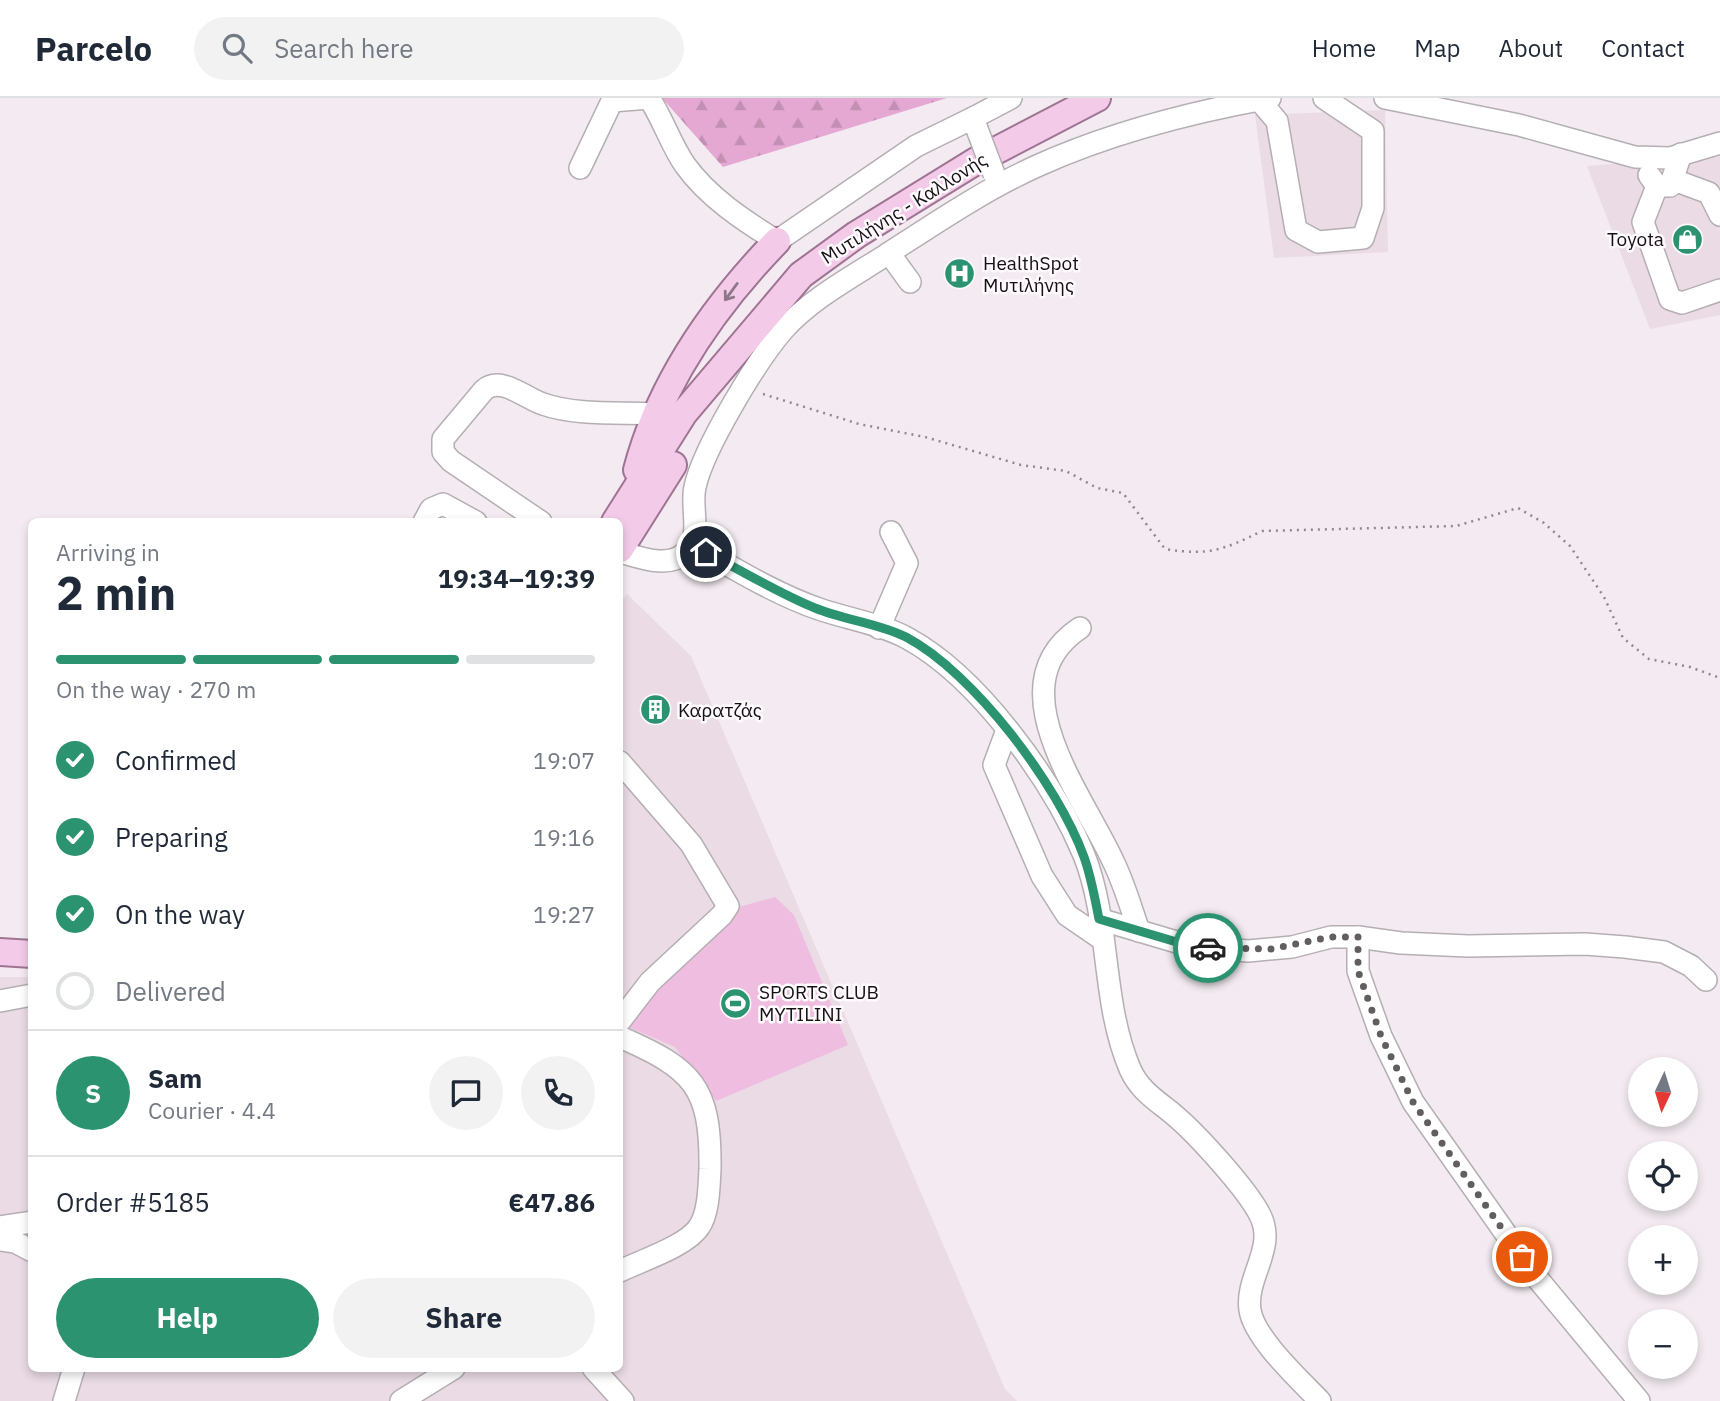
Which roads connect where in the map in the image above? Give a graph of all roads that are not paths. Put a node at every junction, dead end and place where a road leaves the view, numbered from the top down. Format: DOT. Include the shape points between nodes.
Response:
graph roads {
  1 [pos="649,98"];
  2 [pos="1011,98"];
  3 [pos="1097,98"];
  4 [pos="1325,98"];
  5 [pos="1385,98"];
  6 [pos="611,99"];
  7 [pos="1265,99"];
  8 [pos="975,123"];
  9 [pos="1720,143"];
  10 [pos="1681,154"];
  11 [pos="1642,158"];
  12 [pos="580,168"];
  13 [pos="997,180"];
  14 [pos="1666,183"];
  15 [pos="1720,215"];
  16 [pos="777,241"];
  17 [pos="889,253"];
  18 [pos="910,282"];
  19 [pos="1720,289"];
  20 [pos="736,351"];
  21 [pos="657,414"];
  22 [pos="630,498"];
  23 [pos="426,518"];
  24 [pos="469,518"];
  25 [pos="535,518"];
  26 [pos="623,527"];
  27 [pos="891,532"];
  28 [pos="623,535"];
  29 [pos="623,541"];
  30 [pos="691,544"];
  31 [pos="878,628"];
  32 [pos="1080,628"];
  33 [pos="1007,730"];
  34 [pos="623,765"];
  35 [pos="1101,929"];
  36 [pos="1139,931"];
  37 [pos="1358,937"];
  38 [pos="0,952"];
  39 [pos="28,954"];
  40 [pos="1706,980"];
  41 [pos="28,996"];
  42 [pos="0,1001"];
  43 [pos="623,1017"];
  44 [pos="623,1038"];
  45 [pos="28,1223"];
  46 [pos="0,1227"];
  47 [pos="0,1240"];
  48 [pos="28,1249"];
  49 [pos="623,1270"];
  50 [pos="73,1372"];
  51 [pos="448,1372"];
  52 [pos="597,1372"];
  53 [pos="64,1401"];
  54 [pos="401,1401"];
  55 [pos="623,1401"];
  56 [pos="1320,1401"];
  57 [pos="1639,1401"];
  1 -- 6 [label="street"];
  1 -- 16 [label="street" via="685,165 722,203"];
  2 -- 8 [label="street"];
  3 -- 20 [label="main road, Μυτιλήνης - Καλλονής" via="976,161 824,257 801,275"];
  4 -- 7 [label="street" via="1373,131 1373,208 1363,238 1318,242 1296,230 1278,121"];
  5 -- 11 [label="street" via="1519,125"];
  6 -- 12 [label="street"];
  7 -- 13 [label="street" via="1200,111"];
  8 -- 13 [label="street, bridge"];
  8 -- 16 [label="street" via="916,146"];
  9 -- 10 [label="street"];
  10 -- 11 [label="street"];
  10 -- 14 [label="street"];
  11 -- 14 [label="street"];
  13 -- 17 [label="street"];
  14 -- 15 [label="street" via="1709,193"];
  14 -- 19 [label="street" via="1643,222 1671,299 1682,303"];
  16 -- 21 [label="main road, one-way" via="740,279 706,327"];
  17 -- 18 [label="street"];
  17 -- 30 [label="street" via="824,294 785,328 743,388 696,480"];
  20 -- 22 [label="main road, Μυτιλήνης - Καλλονής" via="684,413"];
  20 -- 28 [label="main road, Μυτιλήνης - Καλλονής" via="697,426"];
  21 -- 22 [label="main road"];
  21 -- 25 [label="street" via="560,408 501,385 484,390 443,439 443,452"];
  22 -- 26 [label="main road, Μυτιλήνης - Καλλονής"];
  23 -- 24 [label="street" via="431,509 443,504"];
  27 -- 31 [label="street" via="907,563"];
  29 -- 30 [label="street" via="649,559 683,556"];
  30 -- 31 [label="street" via="800,601"];
  31 -- 33 [label="street" via="924,648 962,680"];
  32 -- 36 [label="street" via="1066,638 1047,665 1045,716 1069,778 1114,862"];
  33 -- 35 [label="street" via="1047,783 1084,856"];
  33 -- 35 [label="street" via="994,765 1042,876 1067,915"];
  34 -- 43 [label="street" via="691,844 727,906 650,982"];
  35 -- 36 [label="street"];
  35 -- 56 [label="street" via="1115,1026 1131,1072 1150,1100 1203,1142 1262,1218 1265,1247 1250,1311 1260,1333"];
  36 -- 37 [label="street" via="1190,946 1248,951"];
  37 -- 40 [label="street" via="1468,946 1625,947 1664,952"];
  37 -- 57 [label="street" via="1358,971 1381,1036 1413,1102 1537,1278"];
  38 -- 39 [label="main road"];
  41 -- 42 [label="street"];
  44 -- 49 [label="street" via="665,1058 693,1084 704,1102 710,1154 700,1227 689,1238"];
  45 -- 46 [label="street"];
  47 -- 48 [label="street"];
  50 -- 53 [label="street"];
  51 -- 54 [label="street"];
  52 -- 55 [label="street"];
}
